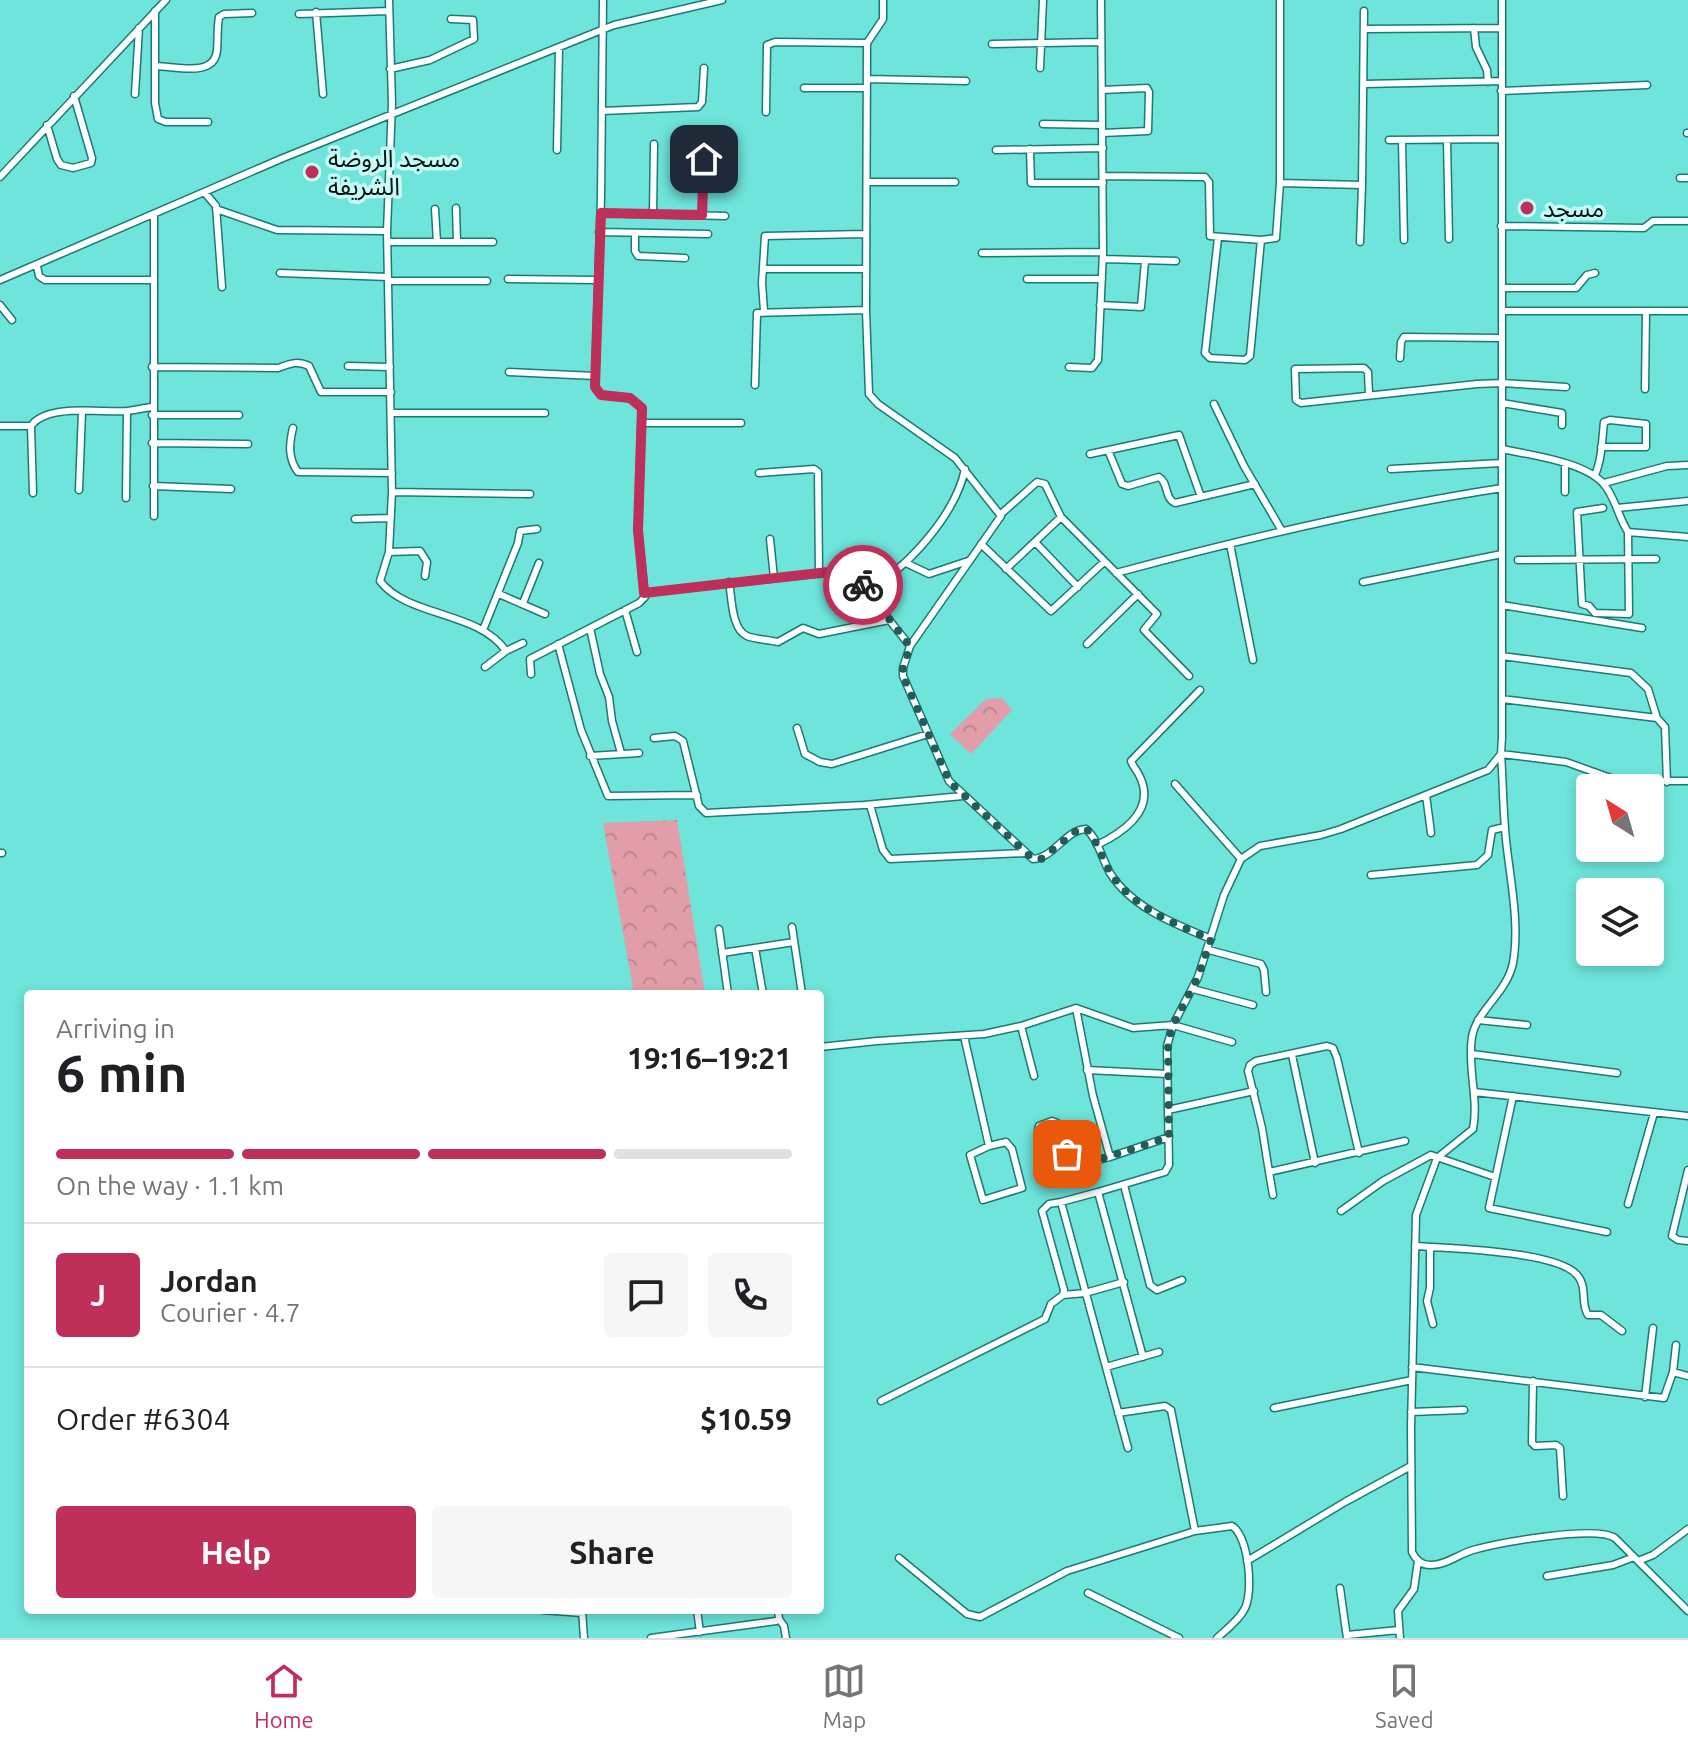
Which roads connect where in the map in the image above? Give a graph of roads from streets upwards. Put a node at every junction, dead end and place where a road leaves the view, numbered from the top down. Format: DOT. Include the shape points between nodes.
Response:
graph roads {
  1 [pos="166,0"];
  2 [pos="389,0"];
  3 [pos="603,0"];
  4 [pos="722,0"];
  5 [pos="883,0"];
  6 [pos="1043,0"];
  7 [pos="1101,0"];
  8 [pos="1280,0"];
  9 [pos="1500,1"];
  10 [pos="155,11"];
  11 [pos="389,11"];
  12 [pos="1364,11"];
  13 [pos="316,12"];
  14 [pos="252,13"];
  15 [pos="299,14"];
  16 [pos="451,19"];
  17 [pos="139,28"];
  18 [pos="1474,28"];
  19 [pos="1501,28"];
  20 [pos="1364,29"];
  21 [pos="602,30"];
  22 [pos="1101,42"];
  23 [pos="867,43"];
  24 [pos="1040,43"];
  25 [pos="992,44"];
  26 [pos="559,48"];
  27 [pos="157,66"];
  28 [pos="704,68"];
  29 [pos="1040,68"];
  30 [pos="390,69"];
  31 [pos="867,79"];
  32 [pos="966,81"];
  33 [pos="1502,81"];
  34 [pos="1488,82"];
  35 [pos="1364,84"];
  36 [pos="1647,85"];
  37 [pos="804,88"];
  38 [pos="867,88"];
  39 [pos="1102,90"];
  40 [pos="1501,91"];
  41 [pos="135,94"];
  42 [pos="323,94"];
  43 [pos="74,96"];
  44 [pos="602,111"];
  45 [pos="766,112"];
  46 [pos="392,114"];
  47 [pos="208,122"];
  48 [pos="1043,124"];
  49 [pos="47,125"];
  50 [pos="1102,129"];
  51 [pos="705,132"];
  52 [pos="1501,139"];
  53 [pos="1389,140"];
  54 [pos="1402,140"];
  55 [pos="1447,140"];
  56 [pos="654,144"];
  57 [pos="1103,148"];
  58 [pos="1030,149"];
  59 [pos="557,150"];
  60 [pos="996,150"];
  61 [pos="0,177"];
  62 [pos="1103,179"];
  63 [pos="867,182"];
  64 [pos="955,182"];
  65 [pos="1280,183"];
  66 [pos="1362,185"];
  67 [pos="205,193"];
  68 [pos="456,208"];
  69 [pos="216,209"];
  70 [pos="435,209"];
  71 [pos="601,213"];
  72 [pos="653,214"];
  73 [pos="702,215"];
  74 [pos="154,216"];
  75 [pos="725,216"];
  76 [pos="1688,221"];
  77 [pos="1501,226"];
  78 [pos="387,231"];
  79 [pos="599,232"];
  80 [pos="635,233"];
  81 [pos="708,234"];
  82 [pos="866,234"];
  83 [pos="1218,238"];
  84 [pos="1449,239"];
  85 [pos="1261,240"];
  86 [pos="1404,240"];
  87 [pos="388,242"];
  88 [pos="437,242"];
  89 [pos="457,242"];
  90 [pos="493,242"];
  91 [pos="1360,242"];
  92 [pos="982,253"];
  93 [pos="1103,256"];
  94 [pos="685,258"];
  95 [pos="1145,261"];
  96 [pos="1176,261"];
  97 [pos="37,266"];
  98 [pos="763,269"];
  99 [pos="866,269"];
  100 [pos="280,273"];
  101 [pos="1595,273"];
  102 [pos="388,279"];
  103 [pos="508,279"];
  104 [pos="1027,279"];
  105 [pos="1102,279"];
  106 [pos="0,280"];
  107 [pos="153,280"];
  108 [pos="597,280"];
  109 [pos="487,281"];
  110 [pos="222,287"];
  111 [pos="1502,288"];
  112 [pos="0,305"];
  113 [pos="1100,305"];
  114 [pos="866,310"];
  115 [pos="764,311"];
  116 [pos="1502,311"];
  117 [pos="1646,311"];
  118 [pos="1688,311"];
  119 [pos="12,320"];
  120 [pos="1502,338"];
  121 [pos="1400,358"];
  122 [pos="348,366"];
  123 [pos="152,367"];
  124 [pos="390,367"];
  125 [pos="1069,367"];
  126 [pos="509,372"];
  127 [pos="595,376"];
  128 [pos="1502,383"];
  129 [pos="755,385"];
  130 [pos="1566,387"];
  131 [pos="1645,389"];
  132 [pos="391,392"];
  133 [pos="1369,395"];
  134 [pos="1502,403"];
  135 [pos="1214,404"];
  136 [pos="82,411"];
  137 [pos="127,411"];
  138 [pos="152,411"];
  139 [pos="391,413"];
  140 [pos="545,413"];
  141 [pos="239,415"];
  142 [pos="643,423"];
  143 [pos="741,423"];
  144 [pos="1562,425"];
  145 [pos="0,426"];
  146 [pos="31,426"];
  147 [pos="293,428"];
  148 [pos="152,443"];
  149 [pos="248,444"];
  150 [pos="1601,447"];
  151 [pos="1502,449"];
  152 [pos="1108,450"];
  153 [pos="1090,454"];
  154 [pos="1501,463"];
  155 [pos="1565,464"];
  156 [pos="1688,465"];
  157 [pos="965,469"];
  158 [pos="1391,469"];
  159 [pos="392,473"];
  160 [pos="759,473"];
  161 [pos="1595,475"];
  162 [pos="1604,483"];
  163 [pos="1255,484"];
  164 [pos="153,486"];
  165 [pos="1502,488"];
  166 [pos="231,489"];
  167 [pos="79,490"];
  168 [pos="392,492"];
  169 [pos="1565,492"];
  170 [pos="33,493"];
  171 [pos="530,494"];
  172 [pos="1201,497"];
  173 [pos="126,498"];
  174 [pos="1688,501"];
  175 [pos="1603,508"];
  176 [pos="1617,508"];
  177 [pos="1001,514"];
  178 [pos="154,516"];
  179 [pos="1061,517"];
  180 [pos="390,518"];
  181 [pos="355,519"];
  182 [pos="537,529"];
  183 [pos="1282,531"];
  184 [pos="1628,532"];
  185 [pos="1688,537"];
  186 [pos="770,539"];
  187 [pos="1035,542"];
  188 [pos="981,544"];
  189 [pos="1230,544"];
  190 [pos="389,552"];
  191 [pos="1502,554"];
  192 [pos="1628,559"];
  193 [pos="1656,559"];
  194 [pos="1518,560"];
  195 [pos="1579,560"];
  196 [pos="968,561"];
  197 [pos="1104,562"];
  198 [pos="539,563"];
  199 [pos="906,563"];
  200 [pos="1006,569"];
  201 [pos="1116,573"];
  202 [pos="819,574"];
  203 [pos="425,576"];
  204 [pos="774,578"];
  205 [pos="729,582"];
  206 [pos="1363,582"];
  207 [pos="1078,587"];
  208 [pos="866,589"];
  209 [pos="644,593"];
  210 [pos="499,594"];
  211 [pos="1138,594"];
  212 [pos="523,603"];
  213 [pos="1502,605"];
  214 [pos="625,610"];
  215 [pos="545,614"];
  216 [pos="889,620"];
  217 [pos="590,628"];
  218 [pos="1642,628"];
  219 [pos="483,630"];
  220 [pos="523,643"];
  221 [pos="558,644"];
  222 [pos="1087,644"];
  223 [pos="910,646"];
  224 [pos="506,651"];
  225 [pos="637,652"];
  226 [pos="1502,656"];
  227 [pos="1253,660"];
  228 [pos="485,667"];
  229 [pos="531,674"];
  230 [pos="1189,676"];
  231 [pos="1200,690"];
  232 [pos="1502,699"];
  233 [pos="1657,718"];
  234 [pos="797,728"];
  235 [pos="928,734"];
  236 [pos="654,738"];
  237 [pos="621,753"];
  238 [pos="639,753"];
  239 [pos="1501,754"];
  240 [pos="590,756"];
  241 [pos="1688,781"];
  242 [pos="1667,782"];
  243 [pos="1175,784"];
  244 [pos="697,795"];
  245 [pos="1426,795"];
  246 [pos="963,796"];
  247 [pos="870,805"];
  248 [pos="1505,827"];
  249 [pos="1431,833"];
  250 [pos="1097,845"];
  251 [pos="1025,853"];
  252 [pos="1241,859"];
  253 [pos="1371,875"];
  254 [pos="792,927"];
  255 [pos="719,929"];
  256 [pos="1211,939"];
  257 [pos="794,942"];
  258 [pos="755,948"];
  259 [pos="1209,950"];
  260 [pos="722,953"];
  261 [pos="1193,989"];
  262 [pos="727,990"];
  263 [pos="762,990"];
  264 [pos="801,990"];
  265 [pos="1266,992"];
  266 [pos="1253,1005"];
  267 [pos="1076,1008"];
  268 [pos="1478,1020"];
  269 [pos="1173,1025"];
  270 [pos="1527,1025"];
  271 [pos="1021,1026"];
  272 [pos="964,1036"];
  273 [pos="1232,1042"];
  274 [pos="824,1047"];
  275 [pos="1472,1054"];
  276 [pos="1292,1055"];
  277 [pos="1087,1070"];
  278 [pos="1617,1073"];
  279 [pos="1168,1074"];
  280 [pos="1034,1076"];
  281 [pos="1254,1091"];
  282 [pos="1474,1092"];
  283 [pos="1513,1096"];
  284 [pos="1168,1110"];
  285 [pos="1654,1113"];
  286 [pos="1688,1116"];
  287 [pos="1169,1137"];
  288 [pos="1405,1141"];
  289 [pos="989,1146"];
  290 [pos="1359,1153"];
  291 [pos="1110,1157"];
  292 [pos="1437,1158"];
  293 [pos="1069,1160"];
  294 [pos="1315,1163"];
  295 [pos="1688,1170"];
  296 [pos="1269,1172"];
  297 [pos="1495,1177"];
  298 [pos="1124,1185"];
  299 [pos="1098,1192"];
  300 [pos="1273,1195"];
  301 [pos="1061,1202"];
  302 [pos="1628,1204"];
  303 [pos="1341,1211"];
  304 [pos="1607,1232"];
  305 [pos="1688,1241"];
  306 [pos="1415,1246"];
  307 [pos="1430,1247"];
  308 [pos="1182,1280"];
  309 [pos="1124,1282"];
  310 [pos="1085,1293"];
  311 [pos="1063,1295"];
  312 [pos="1433,1324"];
  313 [pos="1653,1328"];
  314 [pos="1622,1331"];
  315 [pos="1676,1345"];
  316 [pos="1159,1352"];
  317 [pos="1143,1357"];
  318 [pos="1106,1367"];
  319 [pos="1412,1367"];
  320 [pos="1673,1372"];
  321 [pos="1688,1376"];
  322 [pos="1412,1380"];
  323 [pos="1533,1381"];
  324 [pos="1645,1397"];
  325 [pos="881,1401"];
  326 [pos="1274,1408"];
  327 [pos="1464,1410"];
  328 [pos="1411,1412"];
  329 [pos="1118,1413"];
  330 [pos="1128,1448"];
  331 [pos="1411,1466"];
  332 [pos="1563,1496"];
  333 [pos="1688,1529"];
  334 [pos="1195,1531"];
  335 [pos="899,1558"];
  336 [pos="1636,1559"];
  337 [pos="1247,1561"];
  338 [pos="1418,1561"];
  339 [pos="1547,1576"];
  340 [pos="1340,1588"];
  341 [pos="1088,1593"];
  342 [pos="1688,1611"];
  343 [pos="582,1614"];
  344 [pos="698,1614"];
  345 [pos="778,1614"];
  346 [pos="779,1619"];
  347 [pos="700,1632"];
  348 [pos="1400,1634"];
  349 [pos="1347,1636"];
  350 [pos="1219,1637"];
  351 [pos="584,1638"];
  352 [pos="651,1638"];
  353 [pos="786,1638"];
  354 [pos="1179,1638"];
  1 -- 10 [label="street"];
  2 -- 11 [label="street"];
  3 -- 21 [label="street"];
  4 -- 21 [label="street"];
  5 -- 23 [label="street" via="883,19"];
  6 -- 24 [label="street"];
  7 -- 22 [label="street"];
  8 -- 65 [label="street"];
  9 -- 19 [label="street"];
  10 -- 17 [label="street"];
  10 -- 27 [label="street"];
  11 -- 13 [label="street"];
  11 -- 30 [label="street"];
  12 -- 20 [label="street"];
  13 -- 15 [label="street"];
  13 -- 42 [label="street"];
  14 -- 27 [label="street" via="219,17 211,65"];
  16 -- 30 [label="street" via="473,20 474,39 430,60"];
  17 -- 41 [label="street"];
  17 -- 43 [label="street"];
  18 -- 19 [label="street"];
  18 -- 20 [label="street"];
  18 -- 34 [label="street"];
  19 -- 33 [label="street"];
  20 -- 35 [label="street"];
  21 -- 26 [label="street"];
  21 -- 44 [label="street"];
  22 -- 24 [label="street"];
  22 -- 39 [label="street"];
  23 -- 31 [label="street"];
  23 -- 45 [label="street" via="767,45"];
  24 -- 25 [label="street"];
  24 -- 29 [label="street"];
  26 -- 46 [label="street"];
  26 -- 59 [label="street"];
  27 -- 47 [label="street" via="158,119"];
  28 -- 44 [label="street" via="698,107"];
  30 -- 46 [label="street"];
  31 -- 32 [label="street"];
  31 -- 38 [label="street"];
  33 -- 34 [label="street"];
  33 -- 40 [label="street"];
  34 -- 35 [label="street"];
  35 -- 66 [label="street"];
  36 -- 40 [label="street"];
  37 -- 38 [label="street"];
  38 -- 63 [label="street"];
  39 -- 50 [label="street"];
  39 -- 50 [label="street" via="1149,91 1148,131"];
  40 -- 52 [label="street"];
  43 -- 49 [label="street"];
  43 -- 49 [label="street" via="91,163 61,165"];
  44 -- 71 [label="street"];
  46 -- 67 [label="street"];
  46 -- 78 [label="street"];
  48 -- 50 [label="street"];
  49 -- 61 [label="street"];
  50 -- 57 [label="street"];
  51 -- 73 [label="street"];
  52 -- 55 [label="street"];
  52 -- 77 [label="street"];
  53 -- 54 [label="street"];
  54 -- 55 [label="street"];
  54 -- 86 [label="street"];
  55 -- 84 [label="street"];
  56 -- 72 [label="street"];
  57 -- 58 [label="street"];
  57 -- 62 [label="street"];
  58 -- 60 [label="street"];
  58 -- 62 [label="street" via="1031,183"];
  62 -- 83 [label="street" via="1206,177 1209,234"];
  62 -- 93 [label="street"];
  63 -- 64 [label="street"];
  63 -- 82 [label="street"];
  65 -- 66 [label="street"];
  65 -- 85 [label="street" via="1277,236"];
  66 -- 91 [label="street"];
  67 -- 69 [label="street"];
  67 -- 74 [label="street"];
  68 -- 89 [label="street"];
  69 -- 78 [label="street" via="277,230"];
  69 -- 110 [label="street"];
  70 -- 88 [label="street"];
  71 -- 72 [label="street"];
  71 -- 79 [label="street"];
  72 -- 73 [label="street"];
  73 -- 75 [label="street"];
  74 -- 97 [label="street"];
  74 -- 107 [label="street"];
  76 -- 77 [label="street" via="1653,221 1644,228"];
  77 -- 111 [label="street"];
  78 -- 87 [label="street"];
  79 -- 80 [label="street"];
  79 -- 108 [label="street"];
  80 -- 81 [label="street"];
  80 -- 94 [label="street" via="638,256"];
  82 -- 98 [label="street" via="767,235"];
  82 -- 99 [label="street"];
  83 -- 85 [label="street"];
  83 -- 85 [label="street" via="1205,353 1210,358 1245,360 1250,356"];
  87 -- 88 [label="street"];
  87 -- 102 [label="street"];
  88 -- 89 [label="street"];
  89 -- 90 [label="street"];
  92 -- 93 [label="street"];
  93 -- 95 [label="street"];
  93 -- 105 [label="street"];
  95 -- 96 [label="street"];
  95 -- 113 [label="street" via="1141,307"];
  97 -- 106 [label="street"];
  97 -- 107 [label="street" via="45,280"];
  98 -- 99 [label="street"];
  98 -- 115 [label="street"];
  99 -- 114 [label="street"];
  100 -- 102 [label="street"];
  101 -- 111 [label="street" via="1576,288"];
  102 -- 109 [label="street"];
  102 -- 124 [label="street"];
  103 -- 108 [label="street"];
  104 -- 105 [label="street"];
  105 -- 113 [label="street"];
  107 -- 123 [label="street"];
  108 -- 127 [label="street"];
  111 -- 116 [label="street"];
  112 -- 119 [label="street"];
  113 -- 125 [label="street" via="1096,365"];
  114 -- 115 [label="street"];
  114 -- 157 [label="street" via="871,397"];
  115 -- 129 [label="street" via="756,316"];
  116 -- 117 [label="street"];
  116 -- 120 [label="street"];
  117 -- 118 [label="street"];
  117 -- 131 [label="street"];
  120 -- 121 [label="street" via="1404,337"];
  120 -- 128 [label="street"];
  122 -- 124 [label="street"];
  123 -- 132 [label="street" via="273,368 301,363 309,366 321,392"];
  123 -- 138 [label="street"];
  124 -- 132 [label="street"];
  126 -- 127 [label="street"];
  127 -- 142 [label="street" via="599,394 630,398 640,405"];
  128 -- 130 [label="street"];
  128 -- 133 [label="street"];
  128 -- 134 [label="street"];
  132 -- 139 [label="street"];
  133 -- 133 [label="street" via="1299,403 1295,370 1364,368"];
  134 -- 144 [label="street" via="1562,413"];
  134 -- 151 [label="street"];
  135 -- 163 [label="street"];
  136 -- 137 [label="street"];
  136 -- 146 [label="street" via="48,414"];
  136 -- 167 [label="street"];
  137 -- 138 [label="street"];
  137 -- 173 [label="street"];
  138 -- 141 [label="street"];
  138 -- 148 [label="street"];
  139 -- 140 [label="street"];
  139 -- 159 [label="street"];
  142 -- 143 [label="street"];
  142 -- 209 [label="street" via="638,530"];
  145 -- 146 [label="street"];
  146 -- 170 [label="street"];
  147 -- 159 [label="street" via="290,455 298,472"];
  148 -- 149 [label="street"];
  148 -- 164 [label="street"];
  150 -- 150 [label="street" via="1606,421 1646,424 1646,447"];
  150 -- 161 [label="street"];
  151 -- 154 [label="street"];
  151 -- 155 [label="street"];
  152 -- 153 [label="street"];
  152 -- 172 [label="street" via="1124,485 1157,477 1163,479 1172,503"];
  152 -- 172 [label="street" via="1179,435"];
  154 -- 158 [label="street"];
  154 -- 165 [label="street"];
  155 -- 161 [label="street"];
  155 -- 169 [label="street"];
  156 -- 162 [label="street"];
  157 -- 177 [label="street"];
  157 -- 199 [label="street" via="958,494"];
  159 -- 168 [label="street"];
  160 -- 202 [label="street" via="818,472"];
  161 -- 162 [label="street"];
  162 -- 176 [label="street"];
  163 -- 172 [label="street"];
  163 -- 183 [label="street"];
  164 -- 166 [label="street"];
  164 -- 178 [label="street"];
  165 -- 183 [label="street"];
  165 -- 191 [label="street"];
  168 -- 171 [label="street"];
  168 -- 180 [label="street"];
  174 -- 176 [label="street"];
  175 -- 195 [label="street" via="1577,512"];
  176 -- 184 [label="street"];
  177 -- 179 [label="street" via="1039,482"];
  177 -- 188 [label="street"];
  179 -- 187 [label="street"];
  179 -- 197 [label="street"];
  180 -- 181 [label="street"];
  180 -- 190 [label="street"];
  182 -- 210 [label="street" via="520,531"];
  183 -- 189 [label="street"];
  184 -- 185 [label="street"];
  184 -- 192 [label="street"];
  186 -- 204 [label="street"];
  187 -- 200 [label="street"];
  187 -- 207 [label="street"];
  188 -- 196 [label="street"];
  188 -- 200 [label="street"];
  189 -- 201 [label="street"];
  189 -- 227 [label="street"];
  190 -- 203 [label="street" via="422,552"];
  190 -- 219 [label="street" via="383,585"];
  191 -- 206 [label="street"];
  191 -- 213 [label="street"];
  192 -- 193 [label="street"];
  192 -- 195 [label="street"];
  192 -- 195 [label="street" via="1627,615 1595,613 1582,604"];
  194 -- 195 [label="street"];
  196 -- 199 [label="street" via="929,574"];
  196 -- 223 [label="street"];
  197 -- 201 [label="street"];
  197 -- 207 [label="street"];
  198 -- 212 [label="street"];
  199 -- 208 [label="street"];
  200 -- 207 [label="street" via="1051,611"];
  201 -- 211 [label="street"];
  202 -- 204 [label="street"];
  202 -- 208 [label="street" via="849,571"];
  204 -- 205 [label="street"];
  205 -- 209 [label="street"];
  205 -- 216 [label="street" via="736,623 747,637 778,642 803,628 819,634"];
  208 -- 216 [label="street"];
  209 -- 214 [label="street" via="643,601"];
  210 -- 212 [label="street"];
  210 -- 219 [label="street"];
  211 -- 222 [label="street"];
  211 -- 230 [label="street" via="1157,614 1144,631"];
  212 -- 215 [label="street"];
  213 -- 218 [label="street"];
  213 -- 226 [label="street"];
  214 -- 217 [label="street"];
  214 -- 225 [label="street"];
  216 -- 223 [label="street"];
  217 -- 221 [label="street"];
  217 -- 237 [label="street"];
  219 -- 224 [label="street"];
  220 -- 224 [label="street"];
  221 -- 229 [label="street" via="529,660"];
  221 -- 240 [label="street"];
  223 -- 235 [label="street" via="903,673"];
  224 -- 228 [label="street"];
  226 -- 232 [label="street"];
  226 -- 233 [label="street" via="1631,673 1648,689"];
  231 -- 250 [label="street" via="1131,761 1141,778 1138,816"];
  232 -- 233 [label="street"];
  232 -- 239 [label="street"];
  233 -- 242 [label="street" via="1665,727"];
  234 -- 235 [label="street" via="805,754 832,764"];
  235 -- 246 [label="street" via="949,781"];
  236 -- 244 [label="street" via="675,736 683,741"];
  237 -- 238 [label="street"];
  237 -- 240 [label="street"];
  239 -- 242 [label="street" via="1566,762 1619,781"];
  239 -- 245 [label="street" via="1488,770"];
  239 -- 248 [label="street"];
  240 -- 244 [label="street" via="610,797"];
  241 -- 242 [label="street"];
  243 -- 252 [label="street"];
  244 -- 247 [label="street" via="706,813"];
  245 -- 249 [label="street"];
  245 -- 252 [label="street" via="1321,835 1260,846"];
  246 -- 247 [label="street"];
  246 -- 251 [label="street"];
  247 -- 251 [label="street" via="890,859"];
  248 -- 253 [label="street" via="1492,830 1488,855 1477,865"];
  248 -- 268 [label="street" via="1515,931 1512,966"];
  250 -- 251 [label="street" via="1089,831 1080,828 1041,859"];
  250 -- 256 [label="street" via="1116,882 1135,899 1168,921"];
  252 -- 256 [label="street"];
  254 -- 257 [label="street"];
  255 -- 260 [label="street"];
  256 -- 259 [label="street"];
  257 -- 258 [label="street"];
  257 -- 264 [label="street"];
  258 -- 260 [label="street"];
  258 -- 263 [label="street"];
  259 -- 261 [label="street"];
  259 -- 265 [label="street" via="1260,963"];
  260 -- 262 [label="street"];
  261 -- 266 [label="street"];
  261 -- 269 [label="street"];
  267 -- 269 [label="street" via="1133,1028"];
  267 -- 271 [label="street"];
  267 -- 277 [label="street"];
  268 -- 270 [label="street"];
  268 -- 275 [label="street"];
  269 -- 273 [label="street"];
  269 -- 279 [label="street"];
  271 -- 272 [label="street"];
  271 -- 280 [label="street"];
  272 -- 274 [label="street"];
  272 -- 289 [label="street"];
  275 -- 278 [label="street"];
  275 -- 282 [label="street"];
  276 -- 281 [label="street" via="1250,1065"];
  276 -- 290 [label="street" via="1327,1046 1335,1051"];
  276 -- 294 [label="street"];
  277 -- 279 [label="street"];
  277 -- 291 [label="street"];
  279 -- 284 [label="street"];
  281 -- 284 [label="street"];
  281 -- 296 [label="street"];
  282 -- 283 [label="street"];
  282 -- 292 [label="street" via="1473,1129"];
  283 -- 285 [label="street"];
  283 -- 297 [label="street"];
  284 -- 287 [label="street"];
  285 -- 286 [label="street"];
  285 -- 302 [label="street"];
  287 -- 291 [label="street"];
  287 -- 298 [label="street" via="1165,1172"];
  288 -- 290 [label="street"];
  289 -- 289 [label="street" via="1010,1144 1023,1186 985,1200 970,1157"];
  290 -- 294 [label="street"];
  291 -- 293 [label="street" via="1075,1166"];
  292 -- 297 [label="street"];
  292 -- 303 [label="street" via="1419,1160"];
  292 -- 306 [label="street" via="1418,1208"];
  293 -- 293 [label="street" via="1045,1160 1039,1126 1057,1123"];
  294 -- 296 [label="street"];
  295 -- 305 [label="street" via="1672,1236"];
  296 -- 300 [label="street"];
  297 -- 304 [label="street" via="1489,1208"];
  298 -- 299 [label="street"];
  298 -- 308 [label="street" via="1150,1285 1157,1290"];
  299 -- 301 [label="street"];
  299 -- 309 [label="street"];
  301 -- 310 [label="street"];
  301 -- 311 [label="street" via="1042,1211"];
  306 -- 307 [label="street"];
  306 -- 319 [label="street"];
  307 -- 312 [label="street" via="1427,1301"];
  307 -- 314 [label="street" via="1496,1251 1571,1269 1582,1282 1588,1315 1601,1315"];
  309 -- 310 [label="street"];
  309 -- 317 [label="street"];
  310 -- 311 [label="street"];
  310 -- 318 [label="street"];
  311 -- 325 [label="street" via="1040,1322"];
  313 -- 324 [label="street"];
  315 -- 320 [label="street"];
  316 -- 317 [label="street"];
  317 -- 318 [label="street"];
  318 -- 329 [label="street"];
  319 -- 322 [label="street"];
  319 -- 323 [label="street"];
  320 -- 321 [label="street"];
  320 -- 324 [label="street" via="1666,1398"];
  322 -- 326 [label="street"];
  322 -- 328 [label="street"];
  323 -- 324 [label="street"];
  323 -- 332 [label="street" via="1532,1443 1560,1448"];
  327 -- 328 [label="street"];
  328 -- 331 [label="street"];
  329 -- 330 [label="street"];
  329 -- 334 [label="street" via="1165,1406 1171,1410"];
  331 -- 337 [label="street"];
  331 -- 338 [label="street" via="1412,1552"];
  333 -- 336 [label="street" via="1653,1555"];
  334 -- 335 [label="street" via="1067,1571 980,1617 967,1614"];
  334 -- 337 [label="street" via="1235,1527 1243,1537"];
  336 -- 338 [label="street" via="1612,1536 1592,1533 1487,1547 1434,1566"];
  336 -- 339 [label="street"];
  336 -- 342 [label="street"];
  337 -- 350 [label="street" via="1245,1608"];
  338 -- 348 [label="street" via="1414,1589 1398,1611"];
  340 -- 349 [label="street"];
  341 -- 354 [label="street"];
  343 -- 351 [label="street"];
  344 -- 347 [label="street"];
  345 -- 346 [label="street"];
  346 -- 347 [label="street"];
  346 -- 353 [label="street"];
  347 -- 352 [label="street"];
  348 -- 349 [label="street"];
}
